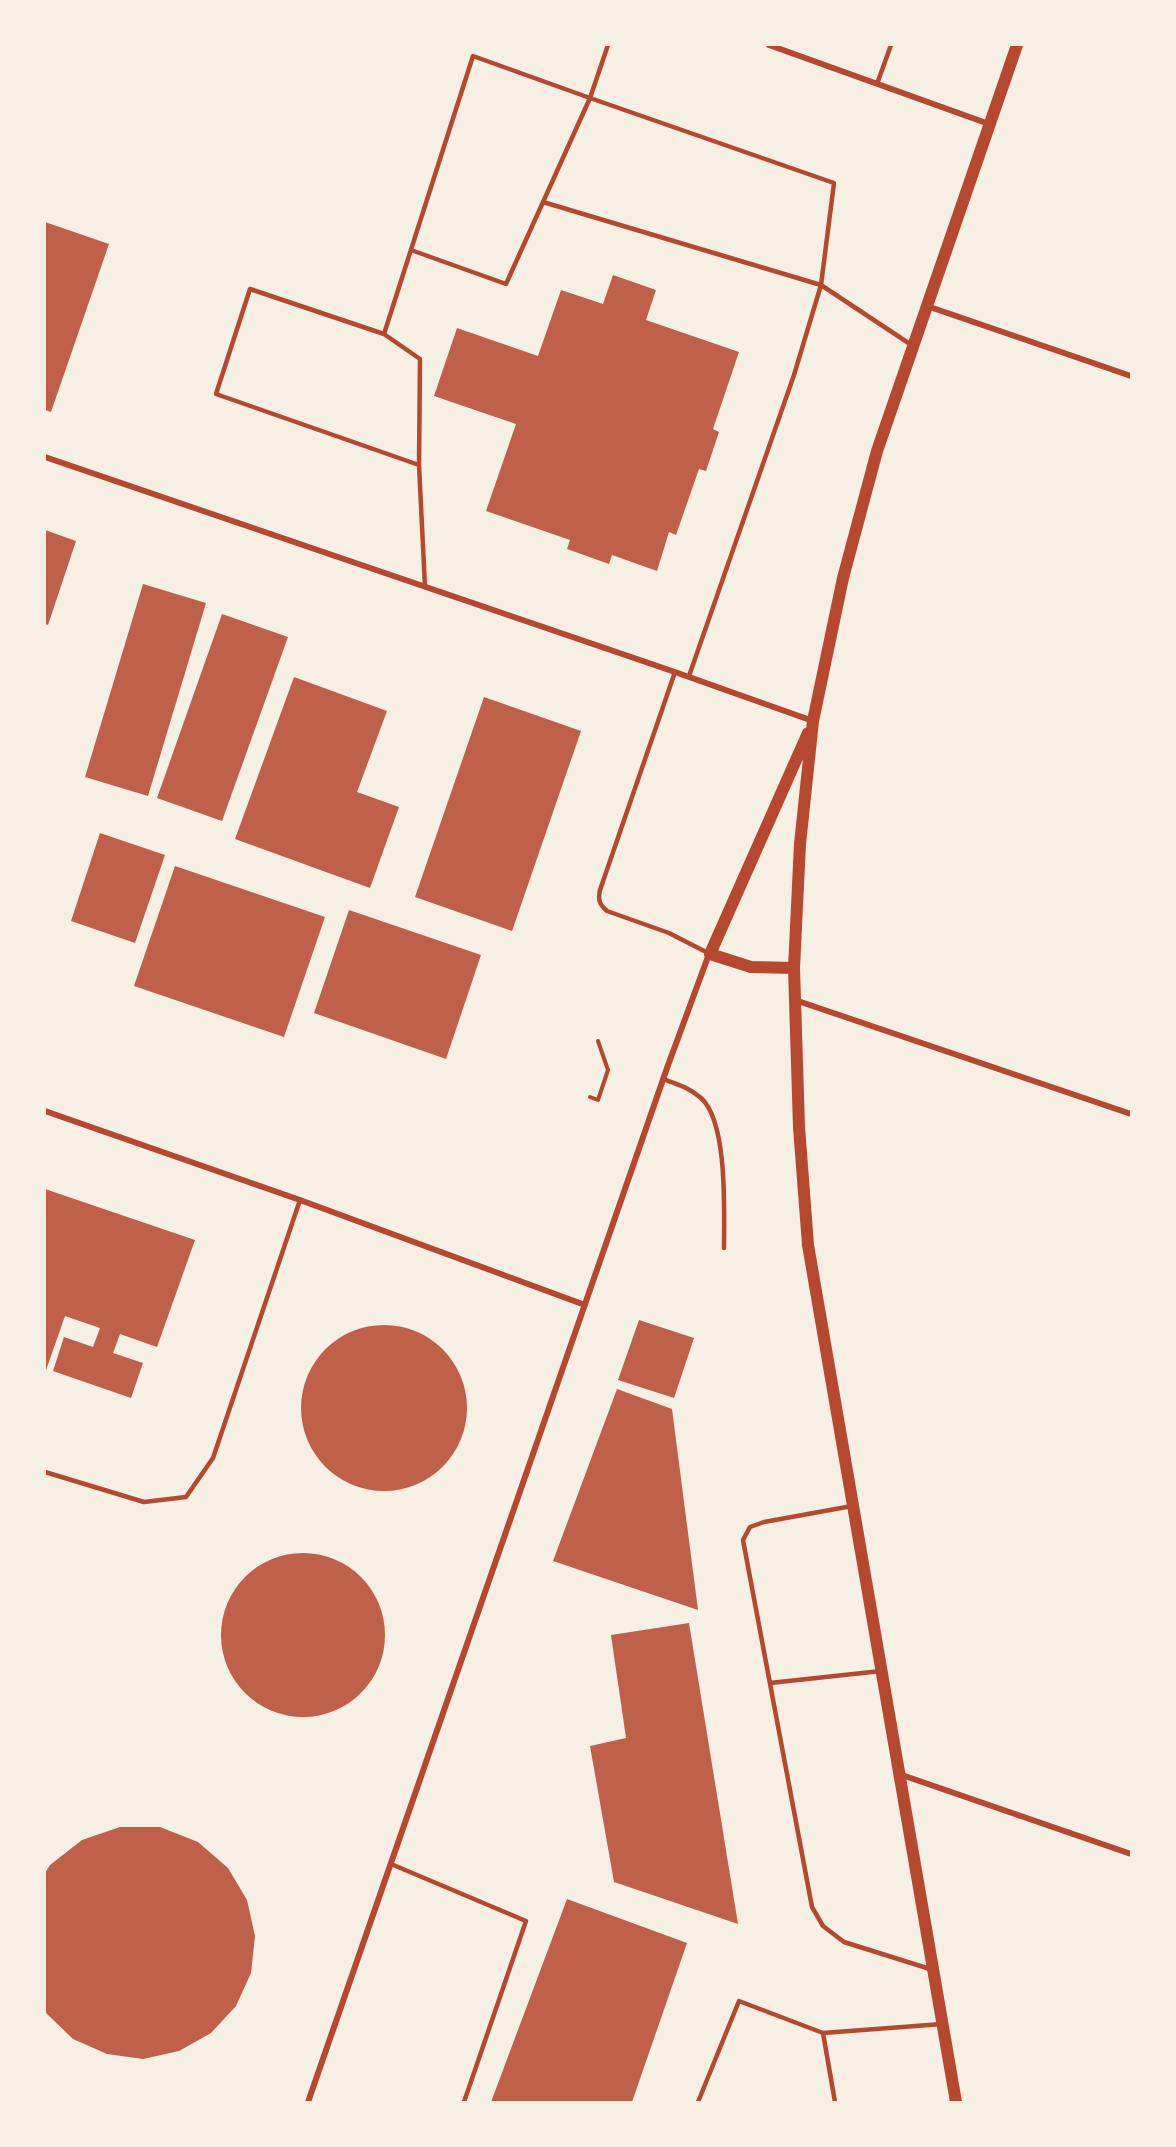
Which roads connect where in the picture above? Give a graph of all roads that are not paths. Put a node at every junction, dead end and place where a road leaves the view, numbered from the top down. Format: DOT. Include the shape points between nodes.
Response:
graph roads {
  1 [pos="608,45"];
  2 [pos="769,45"];
  3 [pos="891,45"];
  4 [pos="1017,45"];
  5 [pos="877,84"];
  6 [pos="590,98"];
  7 [pos="989,124"];
  8 [pos="543,202"];
  9 [pos="411,250"];
  10 [pos="821,285"];
  11 [pos="927,306"];
  12 [pos="384,334"];
  13 [pos="913,346"];
  14 [pos="1131,376"];
  15 [pos="45,457"];
  16 [pos="419,465"];
  17 [pos="425,587"];
  18 [pos="675,672"];
  19 [pos="689,676"];
  20 [pos="813,721"];
  21 [pos="710,954"];
  22 [pos="795,968"];
  23 [pos="795,1000"];
  24 [pos="663,1079"];
  25 [pos="45,1111"];
  26 [pos="1131,1114"];
  27 [pos="300,1200"];
  28 [pos="724,1248"];
  29 [pos="585,1305"];
  30 [pos="45,1472"];
  31 [pos="853,1506"];
  32 [pos="881,1671"];
  33 [pos="770,1683"];
  34 [pos="898,1774"];
  35 [pos="1131,1854"];
  36 [pos="391,1864"];
  37 [pos="932,1969"];
  38 [pos="942,2024"];
  39 [pos="823,2033"];
  40 [pos="308,2102"];
  41 [pos="464,2102"];
  42 [pos="698,2102"];
  43 [pos="835,2102"];
  44 [pos="956,2102"];
  1 -- 6 [label="lane"];
  2 -- 5 [label="street"];
  3 -- 5 [label="lane"];
  4 -- 7 [label="main road"];
  5 -- 7 [label="street"];
  6 -- 8 [label="lane"];
  6 -- 9 [label="lane" via="473,56"];
  6 -- 10 [label="lane" via="834,183"];
  7 -- 11 [label="main road"];
  8 -- 9 [label="lane" via="506,284"];
  8 -- 10 [label="lane"];
  9 -- 12 [label="lane"];
  10 -- 13 [label="lane"];
  10 -- 19 [label="lane" via="795,375"];
  11 -- 13 [label="main road"];
  11 -- 14 [label="street"];
  12 -- 16 [label="lane" via="420,359"];
  12 -- 16 [label="lane" via="250,289 216,394"];
  13 -- 20 [label="main road" via="877,450 843,578"];
  15 -- 17 [label="street"];
  16 -- 17 [label="lane"];
  17 -- 18 [label="street"];
  18 -- 19 [label="street"];
  18 -- 21 [label="lane" via="598,898 607,911 669,933"];
  19 -- 20 [label="street"];
  20 -- 21 [label="main road"];
  20 -- 22 [label="main road" via="800,844"];
  21 -- 22 [label="main road" via="751,967"];
  21 -- 24 [label="street"];
  22 -- 23 [label="main road"];
  23 -- 26 [label="street"];
  23 -- 31 [label="main road" via="808,1245"];
  24 -- 28 [label="lane" via="688,1088 703,1099 712,1116 720,1146"];
  24 -- 29 [label="street"];
  25 -- 27 [label="street"];
  27 -- 29 [label="street"];
  27 -- 30 [label="lane" via="213,1458 186,1497 144,1502"];
  29 -- 36 [label="street"];
  31 -- 32 [label="main road"];
  31 -- 33 [label="lane" via="764,1522 750,1527 743,1540"];
  32 -- 33 [label="lane"];
  32 -- 34 [label="main road"];
  33 -- 37 [label="lane" via="812,1907 823,1926 844,1942"];
  34 -- 35 [label="street"];
  34 -- 37 [label="main road"];
  36 -- 40 [label="street"];
  36 -- 41 [label="lane" via="526,1921"];
  37 -- 38 [label="main road"];
  38 -- 39 [label="lane"];
  38 -- 44 [label="main road"];
  39 -- 42 [label="lane" via="739,2001"];
  39 -- 43 [label="lane"];
}
